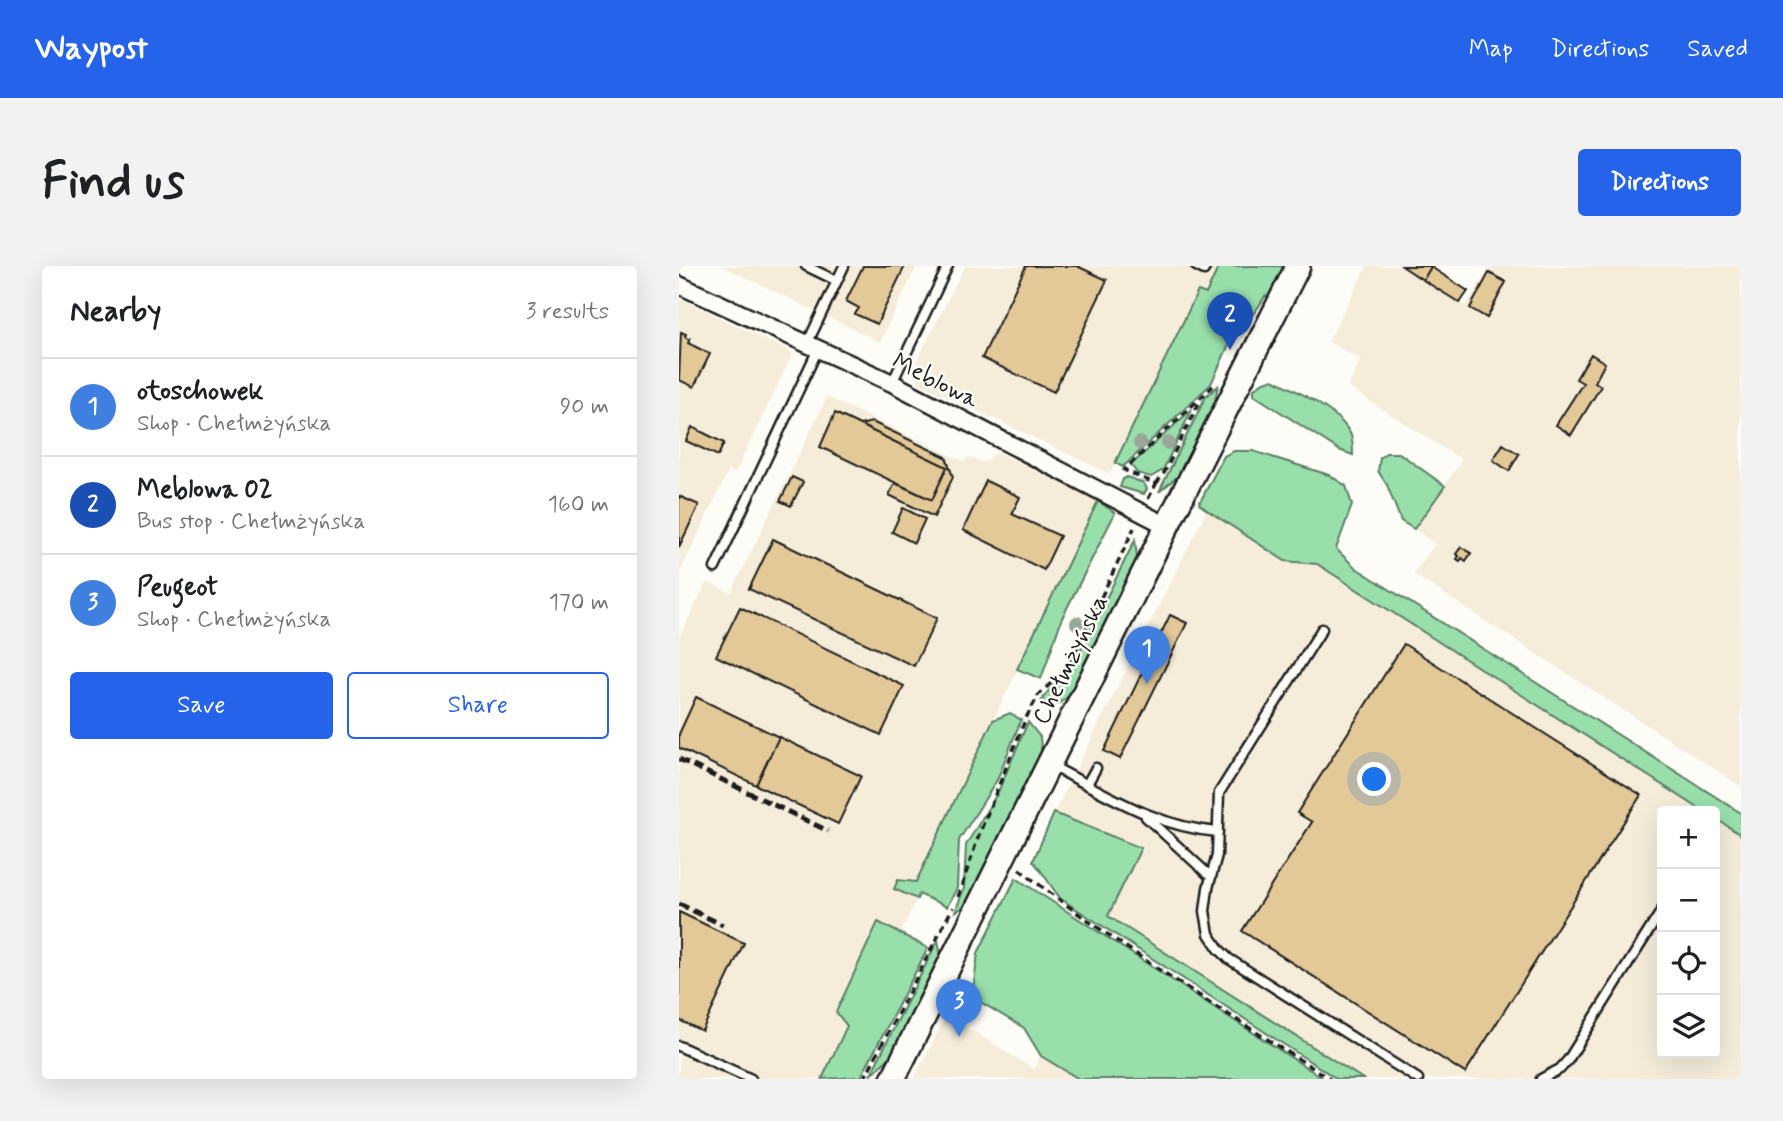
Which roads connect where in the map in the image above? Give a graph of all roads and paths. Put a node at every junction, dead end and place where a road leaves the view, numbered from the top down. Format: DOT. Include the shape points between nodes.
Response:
graph roads {
  1 [pos="806,266"];
  2 [pos="844,266"];
  3 [pos="949,266"];
  4 [pos="1196,266"];
  5 [pos="1206,266"];
  6 [pos="1299,266"];
  7 [pos="837,281"];
  8 [pos="679,285"];
  9 [pos="813,347"];
  10 [pos="1218,376"];
  11 [pos="892,383"];
  12 [pos="1203,395"];
  13 [pos="1156,484"];
  14 [pos="1142,512"];
  15 [pos="1167,526"];
  16 [pos="715,568"];
  17 [pos="1322,629"];
  18 [pos="1049,764"];
  19 [pos="1096,768"];
  20 [pos="1087,784"];
  21 [pos="1141,813"];
  22 [pos="1218,831"];
  23 [pos="1003,857"];
  24 [pos="1211,877"];
  25 [pos="1657,918"];
  26 [pos="679,1046"];
  27 [pos="746,1078"];
  28 [pos="864,1079"];
  29 [pos="893,1079"];
  30 [pos="1330,1079"];
  31 [pos="1418,1079"];
  32 [pos="1541,1079"];
  1 -- 7 [label="lane"];
  2 -- 7 [label="lane"];
  3 -- 11 [label="lane"];
  4 -- 5 [label="lane" via="1204,270"];
  6 -- 15 [label="street, Chełmżyńska"];
  7 -- 9 [label="lane"];
  8 -- 9 [label="street, Meblowa"];
  9 -- 11 [label="street, Meblowa"];
  9 -- 16 [label="lane"];
  10 -- 12 [label="path"];
  11 -- 14 [label="street, Meblowa"];
  12 -- 13 [label="path"];
  12 -- 13 [label="path" via="1124,470"];
  13 -- 14 [label="path"];
  14 -- 15 [label="street, Meblowa"];
  14 -- 28 [label="path" via="1067,669 1038,694 1026,718 979,832 958,898"];
  15 -- 18 [label="street, Chełmżyńska"];
  17 -- 22 [label="lane" via="1219,793"];
  18 -- 20 [label="lane"];
  18 -- 23 [label="street, Chełmżyńska"];
  19 -- 20 [label="lane"];
  20 -- 21 [label="lane"];
  21 -- 22 [label="lane" via="1182,827"];
  21 -- 24 [label="lane"];
  22 -- 24 [label="lane"];
  23 -- 29 [label="street, Chełmżyńska"];
  23 -- 30 [label="path" via="1067,906"];
  24 -- 31 [label="lane" via="1205,911 1209,934 1229,959"];
  25 -- 32 [label="lane" via="1568,1060"];
  26 -- 27 [label="lane"];
}
